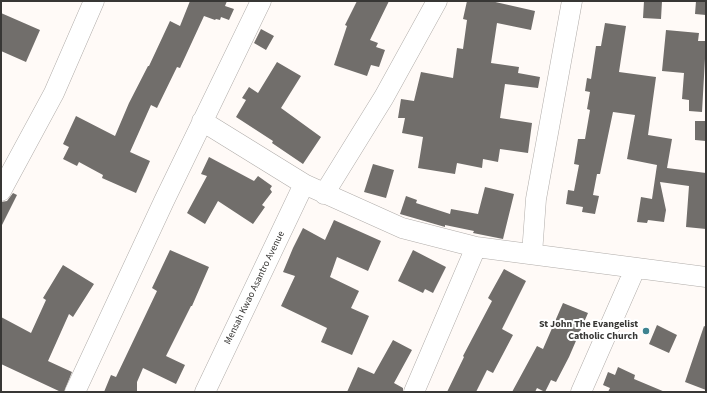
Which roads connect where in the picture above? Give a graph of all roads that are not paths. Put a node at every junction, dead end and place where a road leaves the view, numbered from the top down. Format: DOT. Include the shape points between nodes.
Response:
graph roads {
  1 [pos="94,1"];
  2 [pos="261,1"];
  3 [pos="437,1"];
  4 [pos="572,1"];
  5 [pos="202,121"];
  6 [pos="304,184"];
  7 [pos="1,191"];
  8 [pos="324,194"];
  9 [pos="476,247"];
  10 [pos="532,254"];
  11 [pos="635,269"];
  12 [pos="706,277"];
  13 [pos="75,392"];
  14 [pos="205,392"];
  15 [pos="414,392"];
  16 [pos="581,392"];
  1 -- 7 [label="street" via="54,93"];
  2 -- 5 [label="street"];
  3 -- 8 [label="street" via="384,97"];
  4 -- 10 [label="street" via="536,199"];
  5 -- 6 [label="street"];
  5 -- 13 [label="street"];
  6 -- 8 [label="street"];
  6 -- 14 [label="street, Mensah Kwao Asantro Avenue"];
  8 -- 9 [label="street" via="402,228"];
  9 -- 10 [label="street"];
  9 -- 15 [label="street"];
  10 -- 11 [label="street"];
  11 -- 12 [label="street"];
  11 -- 16 [label="street"];
}
